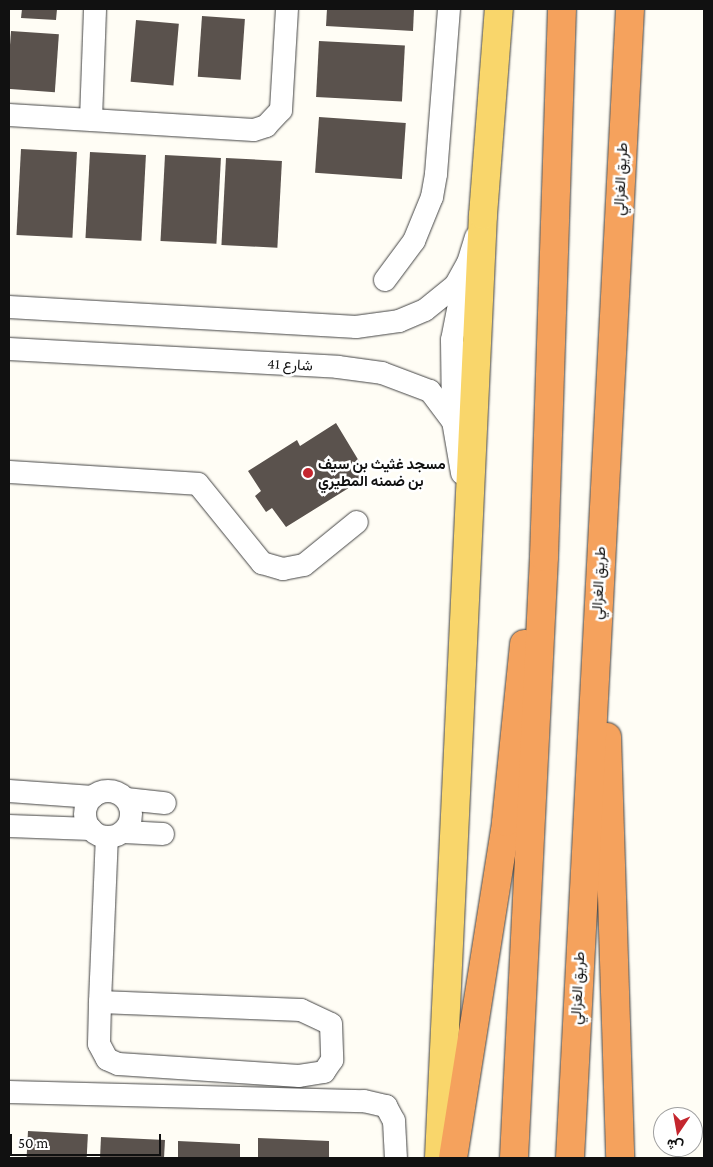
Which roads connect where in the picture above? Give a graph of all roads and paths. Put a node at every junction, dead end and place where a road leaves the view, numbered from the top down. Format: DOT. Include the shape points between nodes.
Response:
graph roads {
  1 [pos="95,9"];
  2 [pos="287,9"];
  3 [pos="449,9"];
  4 [pos="499,9"];
  5 [pos="562,9"];
  6 [pos="630,9"];
  7 [pos="9,115"];
  8 [pos="91,119"];
  9 [pos="483,215"];
  10 [pos="468,264"];
  11 [pos="385,280"];
  12 [pos="9,307"];
  13 [pos="9,349"];
  14 [pos="453,421"];
  15 [pos="9,472"];
  16 [pos="470,519"];
  17 [pos="357,522"];
  18 [pos="544,557"];
  19 [pos="599,574"];
  20 [pos="9,791"];
  21 [pos="93,797"];
  22 [pos="126,799"];
  23 [pos="165,803"];
  24 [pos="9,826"];
  25 [pos="107,833"];
  26 [pos="163,834"];
  27 [pos="100,1002"];
  28 [pos="9,1092"];
  29 [pos="396,1158"];
  30 [pos="439,1158"];
  31 [pos="453,1158"];
  32 [pos="514,1158"];
  33 [pos="570,1158"];
  34 [pos="620,1158"];
  1 -- 8 [label="street"];
  2 -- 8 [label="street" via="281,110 266,126 254,130"];
  3 -- 11 [label="street" via="432,197 414,241"];
  4 -- 9 [label="main road"];
  5 -- 18 [label="highway"];
  6 -- 19 [label="highway, طريق الغزالي"];
  7 -- 8 [label="street"];
  9 -- 10 [label="street"];
  9 -- 16 [label="main road"];
  10 -- 12 [label="street" via="455,286 425,310 399,321 356,327"];
  10 -- 14 [label="street" via="452,340"];
  13 -- 14 [label="street, شارع 41" via="338,367 382,373 430,392"];
  14 -- 16 [label="street, شارع 41"];
  15 -- 17 [label="street" via="198,484 262,562 283,569 304,566"];
  16 -- 30 [label="main road"];
  18 -- 31 [label="highway" via="526,624 503,841"];
  18 -- 32 [label="highway"];
  19 -- 33 [label="highway, طريق الغزالي"];
  19 -- 34 [label="highway" via="614,905"];
  20 -- 21 [label="street"];
  21 -- 22 [label="street" via="110,791"];
  21 -- 25 [label="street" via="85,812"];
  22 -- 23 [label="street"];
  22 -- 25 [label="street" via="132,816"];
  24 -- 25 [label="street"];
  25 -- 26 [label="street"];
  25 -- 27 [label="street"];
  27 -- 27 [label="street" via="99,1044 107,1059 118,1064 299,1076 324,1072 332,1060 330,1024 301,1010"];
  28 -- 29 [label="street" via="364,1101 386,1106 394,1121"];
}
